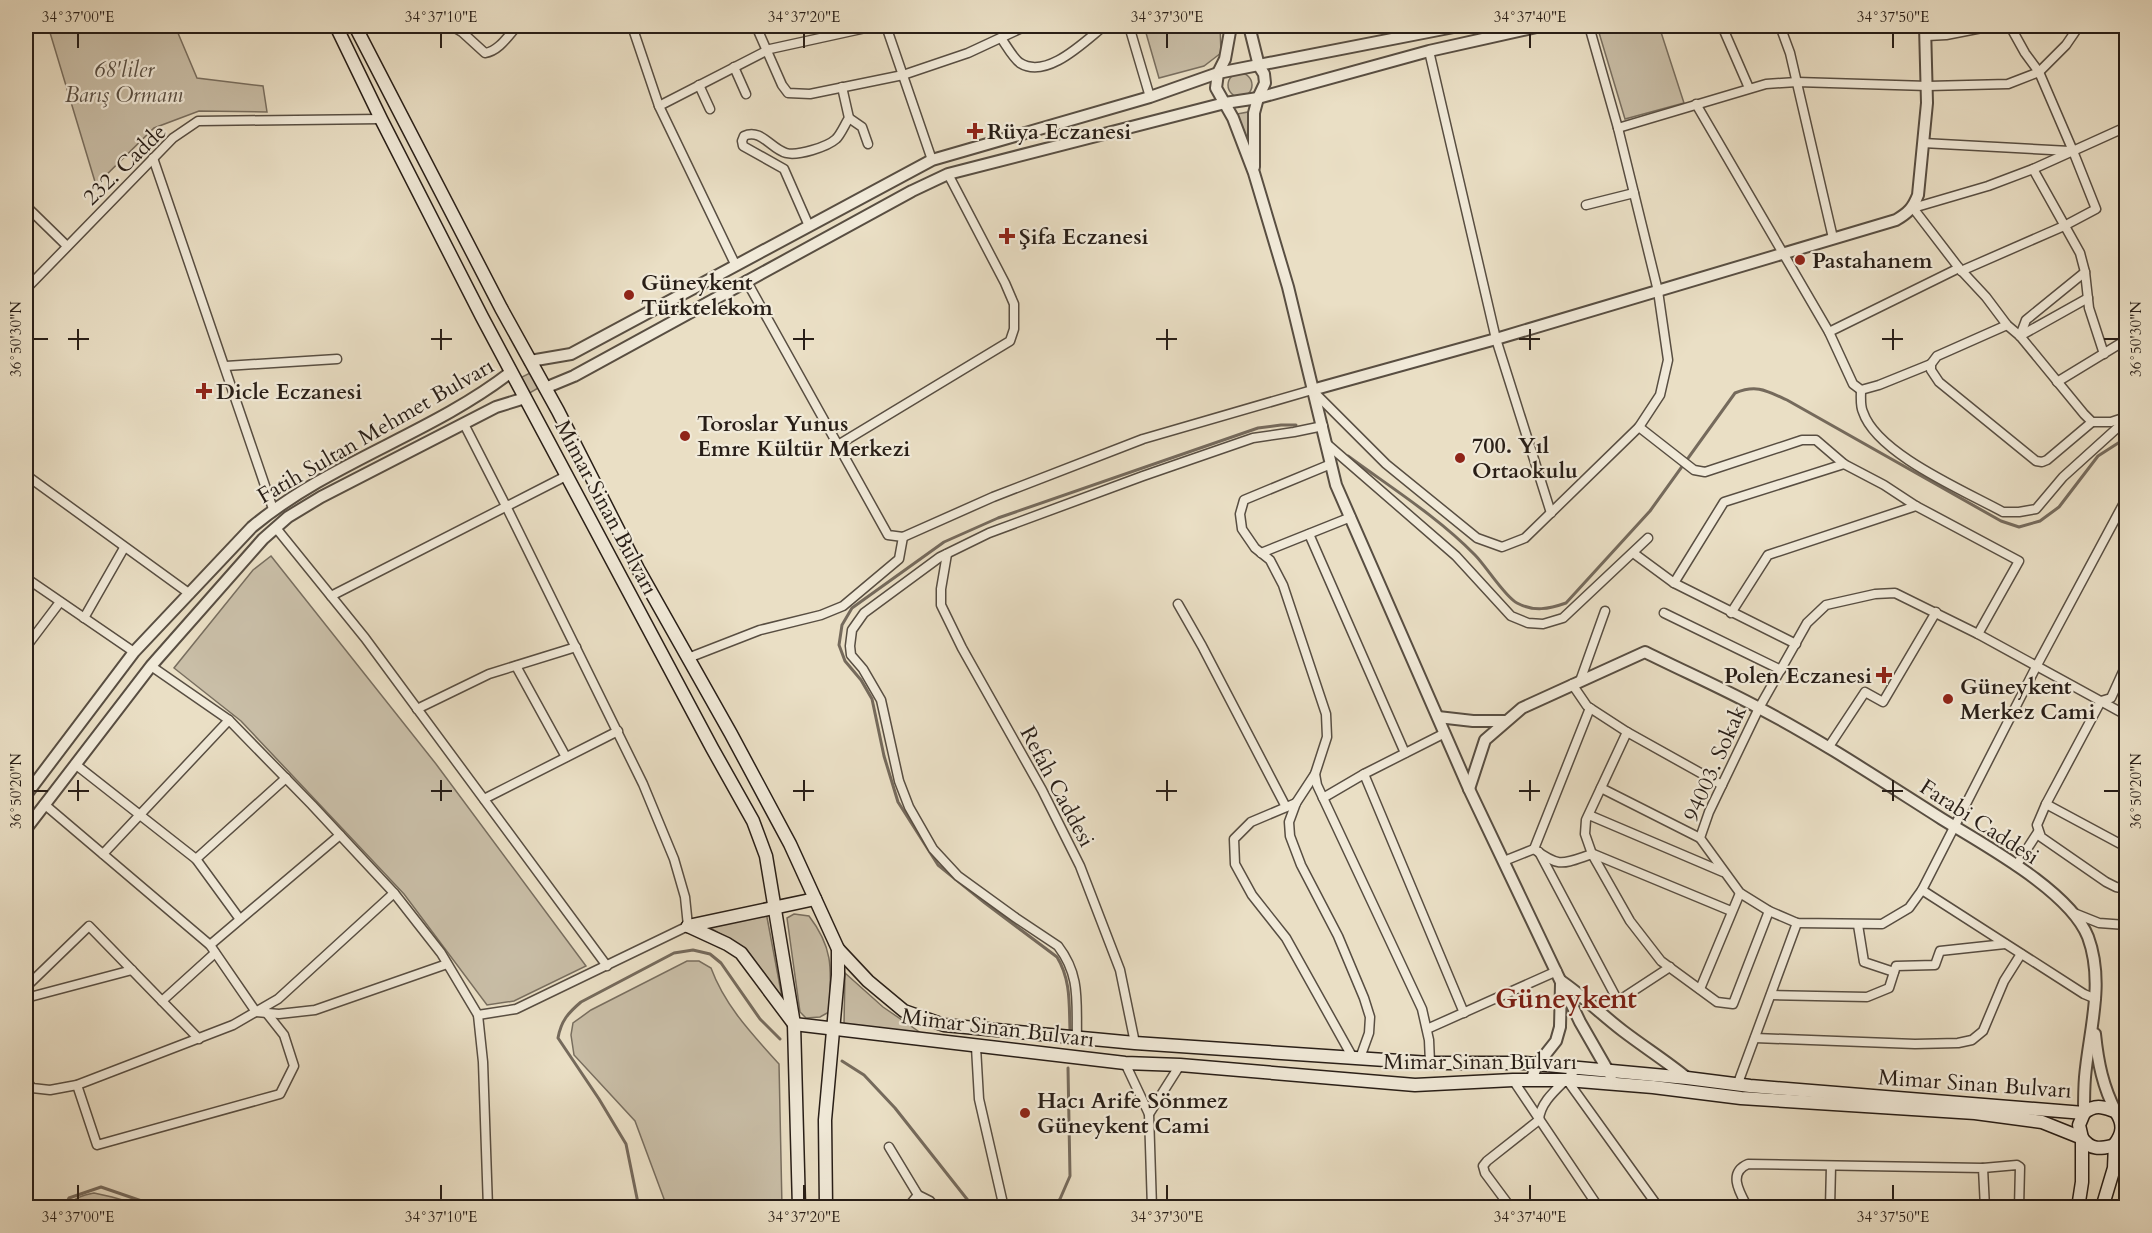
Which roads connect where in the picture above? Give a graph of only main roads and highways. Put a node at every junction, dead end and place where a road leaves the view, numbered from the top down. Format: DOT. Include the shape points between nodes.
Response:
graph roads {
  1 [pos="336,26"];
  2 [pos="355,26"];
  3 [pos="530,362"];
  4 [pos="511,372"];
  5 [pos="545,388"];
  6 [pos="525,398"];
  7 [pos="815,899"];
  8 [pos="776,907"];
  9 [pos="838,949"];
  10 [pos="794,1024"];
  11 [pos="833,1028"];
  12 [pos="2084,1113"];
  13 [pos="2121,1113"];
  14 [pos="2082,1138"];
  15 [pos="2121,1144"];
  16 [pos="799,1208"];
  17 [pos="826,1208"];
  18 [pos="2078,1208"];
  19 [pos="2102,1208"];
  1 -- 4 [label="main road, Mimar Sinan Bulvarı"];
  2 -- 3 [label="main road, Mimar Sinan Bulvarı"];
  3 -- 4 [label="main road"];
  3 -- 5 [label="main road, Mimar Sinan Bulvarı"];
  4 -- 6 [label="main road, Mimar Sinan Bulvarı"];
  5 -- 6 [label="main road" via="537,396"];
  5 -- 7 [label="main road, Mimar Sinan Bulvarı" via="638,570 790,844"];
  6 -- 8 [label="main road, Mimar Sinan Bulvarı" via="753,821 766,856"];
  7 -- 8 [label="main road"];
  7 -- 9 [label="main road, Mimar Sinan Bulvarı"];
  8 -- 10 [label="main road, Mimar Sinan Bulvarı"];
  8 -- 10 [label="main road" via="688,926 741,953"];
  9 -- 11 [label="main road, Mimar Sinan Bulvarı"];
  9 -- 12 [label="main road, Mimar Sinan Bulvarı" via="904,1011 944,1025 1135,1043 1430,1063 1577,1068"];
  10 -- 11 [label="main road"];
  10 -- 16 [label="main road, Mimar Sinan Bulvarı"];
  11 -- 14 [label="main road, Mimar Sinan Bulvarı" via="1125,1063 1414,1085 1568,1080 1741,1098 1975,1113 2042,1122"];
  11 -- 17 [label="main road" via="825,1120"];
  12 -- 13 [label="main road, Mimar Sinan Bulvarı" via="2096,1106"];
  12 -- 14 [label="main road" via="2079,1125"];
  13 -- 15 [label="main road"];
  14 -- 15 [label="main road, Mimar Sinan Bulvarı" via="2097,1149"];
  14 -- 18 [label="main road"];
  15 -- 19 [label="main road"];
}
